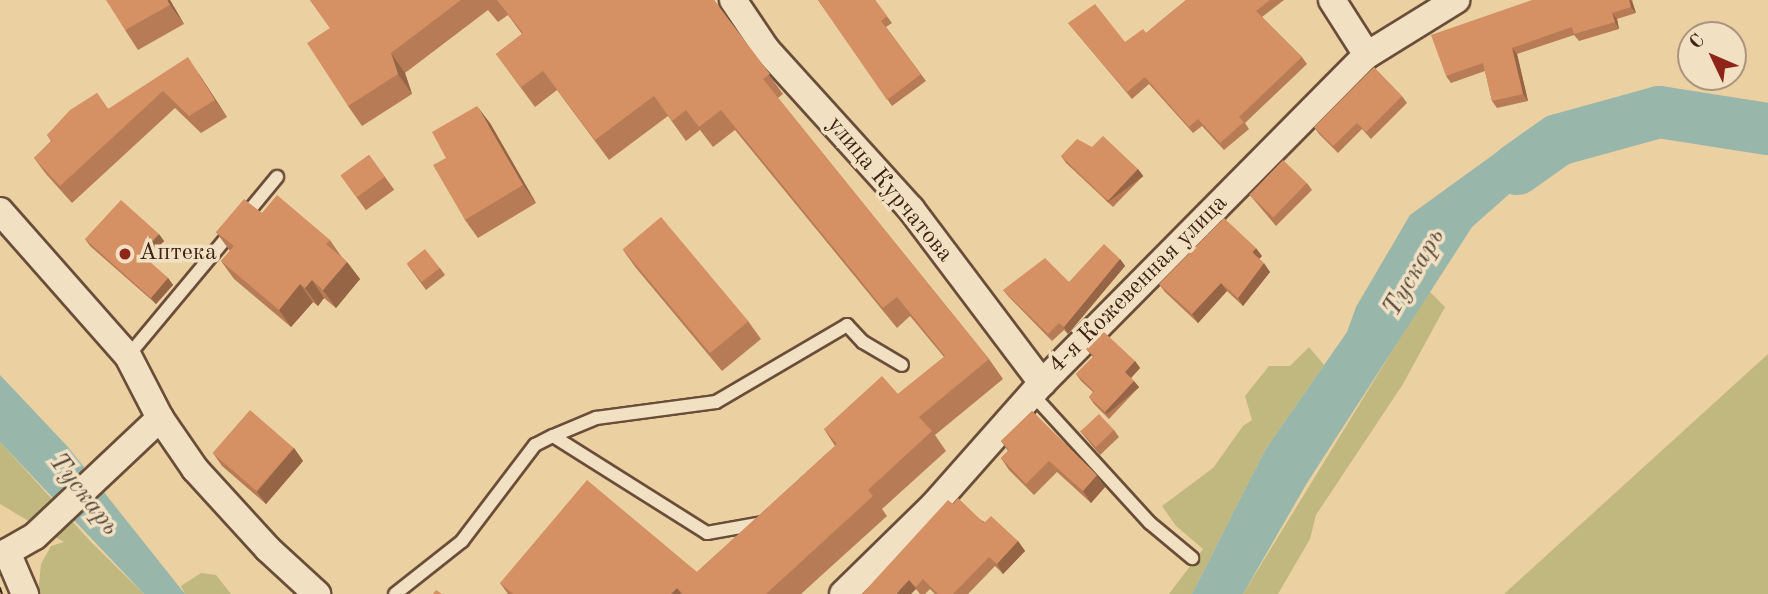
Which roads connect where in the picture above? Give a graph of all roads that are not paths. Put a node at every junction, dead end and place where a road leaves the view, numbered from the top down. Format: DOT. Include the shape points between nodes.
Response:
graph roads {
  1 [pos="733,0"];
  2 [pos="1332,0"];
  3 [pos="1456,0"];
  4 [pos="1367,55"];
  5 [pos="277,177"];
  6 [pos="0,211"];
  7 [pos="128,356"];
  8 [pos="902,365"];
  9 [pos="1038,389"];
  10 [pos="160,418"];
  11 [pos="553,436"];
  12 [pos="767,522"];
  13 [pos="4,554"];
  14 [pos="1192,558"];
  15 [pos="25,594"];
  16 [pos="317,594"];
  17 [pos="395,594"];
  18 [pos="843,594"];
  1 -- 9 [label="street, улица Курчатова" via="766,49 911,209"];
  2 -- 4 [label="street"];
  3 -- 4 [label="street, 4-я Кожевенная улица"];
  4 -- 9 [label="street, 4-я Кожевенная улица"];
  5 -- 7 [label="lane"];
  6 -- 7 [label="street"];
  7 -- 10 [label="street"];
  8 -- 11 [label="lane" via="863,342 847,325 716,402 596,418"];
  9 -- 14 [label="lane" via="1150,523"];
  9 -- 18 [label="street, 4-я Кожевенная улица" via="934,505"];
  10 -- 13 [label="street" via="35,536"];
  10 -- 16 [label="street" via="195,469 268,549"];
  11 -- 12 [label="lane" via="707,533"];
  11 -- 17 [label="lane" via="535,445 462,541"];
  13 -- 15 [label="street"];
}
